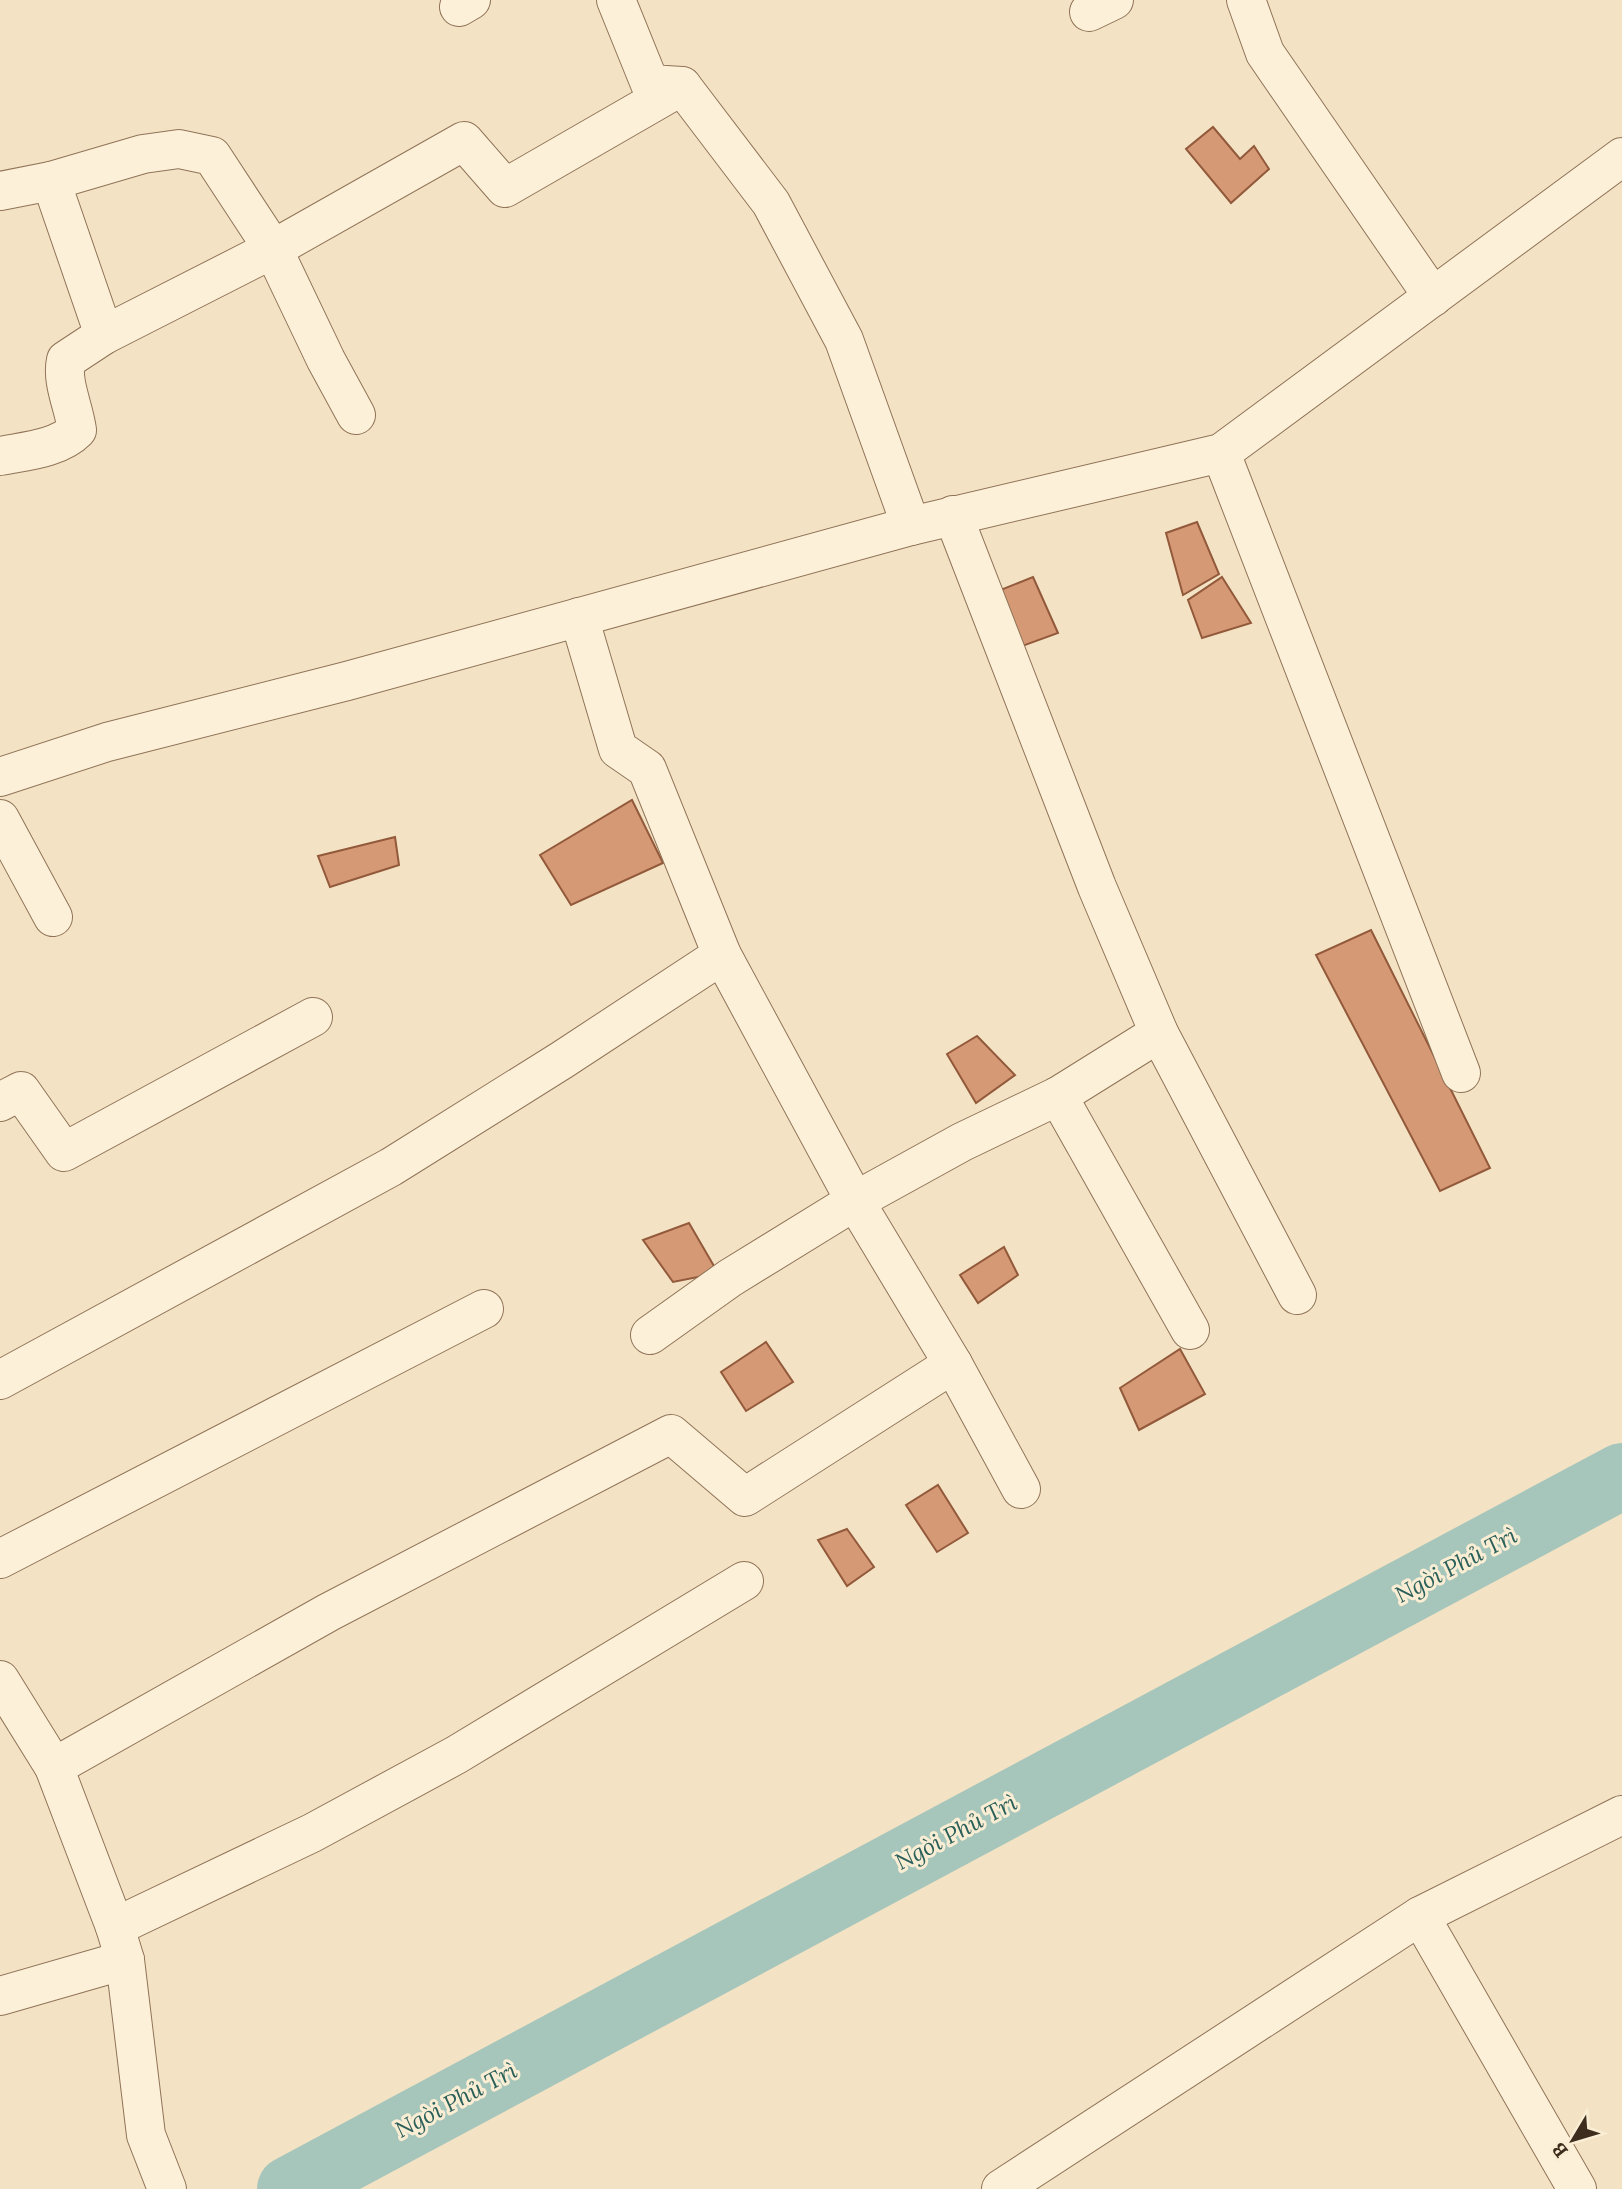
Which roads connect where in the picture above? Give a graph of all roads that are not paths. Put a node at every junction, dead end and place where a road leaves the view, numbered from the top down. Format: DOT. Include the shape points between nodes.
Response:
graph roads {
  1 [pos="617,0"];
  2 [pos="1246,0"];
  3 [pos="682,86"];
  4 [pos="1622,157"];
  5 [pos="51,181"];
  6 [pos="0,191"];
  7 [pos="273,249"];
  8 [pos="1433,298"];
  9 [pos="104,335"];
  10 [pos="356,415"];
  11 [pos="1221,453"];
  12 [pos="0,456"];
  13 [pos="953,515"];
  14 [pos="911,526"];
  15 [pos="579,617"];
  16 [pos="0,777"];
  17 [pos="0,818"];
  18 [pos="53,917"];
  19 [pos="722,955"];
  20 [pos="313,1017"];
  21 [pos="1159,1033"];
  22 [pos="1461,1073"];
  23 [pos="1058,1096"];
  24 [pos="0,1102"];
  25 [pos="855,1201"];
  26 [pos="1297,1295"];
  27 [pos="484,1309"];
  28 [pos="1189,1330"];
  29 [pos="650,1335"];
  30 [pos="953,1364"];
  31 [pos="0,1380"];
  32 [pos="1021,1489"];
  33 [pos="0,1559"];
  34 [pos="744,1581"];
  35 [pos="0,1680"];
  36 [pos="54,1767"];
  37 [pos="1622,1815"];
  38 [pos="1420,1916"];
  39 [pos="120,1943"];
  40 [pos="0,1996"];
  41 [pos="167,2189"];
  42 [pos="1001,2189"];
  43 [pos="1577,2189"];
  1 -- 3 [label="street" via="650,84"];
  2 -- 8 [label="street" via="1265,53"];
  3 -- 7 [label="street" via="505,188 464,141"];
  3 -- 14 [label="street" via="771,203 844,340"];
  4 -- 8 [label="street"];
  5 -- 6 [label="street"];
  5 -- 7 [label="street" via="143,154 179,149 212,156"];
  5 -- 9 [label="street"];
  7 -- 9 [label="street"];
  7 -- 10 [label="street"];
  8 -- 11 [label="street"];
  9 -- 12 [label="street" via="66,360 64,371 77,429 54,444"];
  11 -- 13 [label="street"];
  11 -- 22 [label="street"];
  13 -- 14 [label="street"];
  13 -- 21 [label="street" via="1097,887"];
  14 -- 15 [label="street"];
  15 -- 16 [label="street" via="107,742"];
  15 -- 19 [label="street" via="618,749 646,769"];
  17 -- 18 [label="street"];
  19 -- 25 [label="street"];
  19 -- 31 [label="street" via="391,1167"];
  20 -- 24 [label="street" via="64,1152 21,1091"];
  21 -- 23 [label="street"];
  21 -- 26 [label="street"];
  23 -- 25 [label="street"];
  23 -- 28 [label="street"];
  25 -- 29 [label="street" via="730,1278"];
  25 -- 30 [label="street"];
  27 -- 33 [label="street"];
  30 -- 32 [label="street"];
  30 -- 36 [label="street" via="745,1497 671,1434 329,1612"];
  34 -- 39 [label="street" via="456,1755"];
  35 -- 36 [label="street"];
  36 -- 39 [label="street"];
  37 -- 38 [label="street"];
  38 -- 42 [label="street"];
  38 -- 43 [label="street"];
  39 -- 40 [label="street"];
  39 -- 41 [label="street" via="146,2135"];
}
